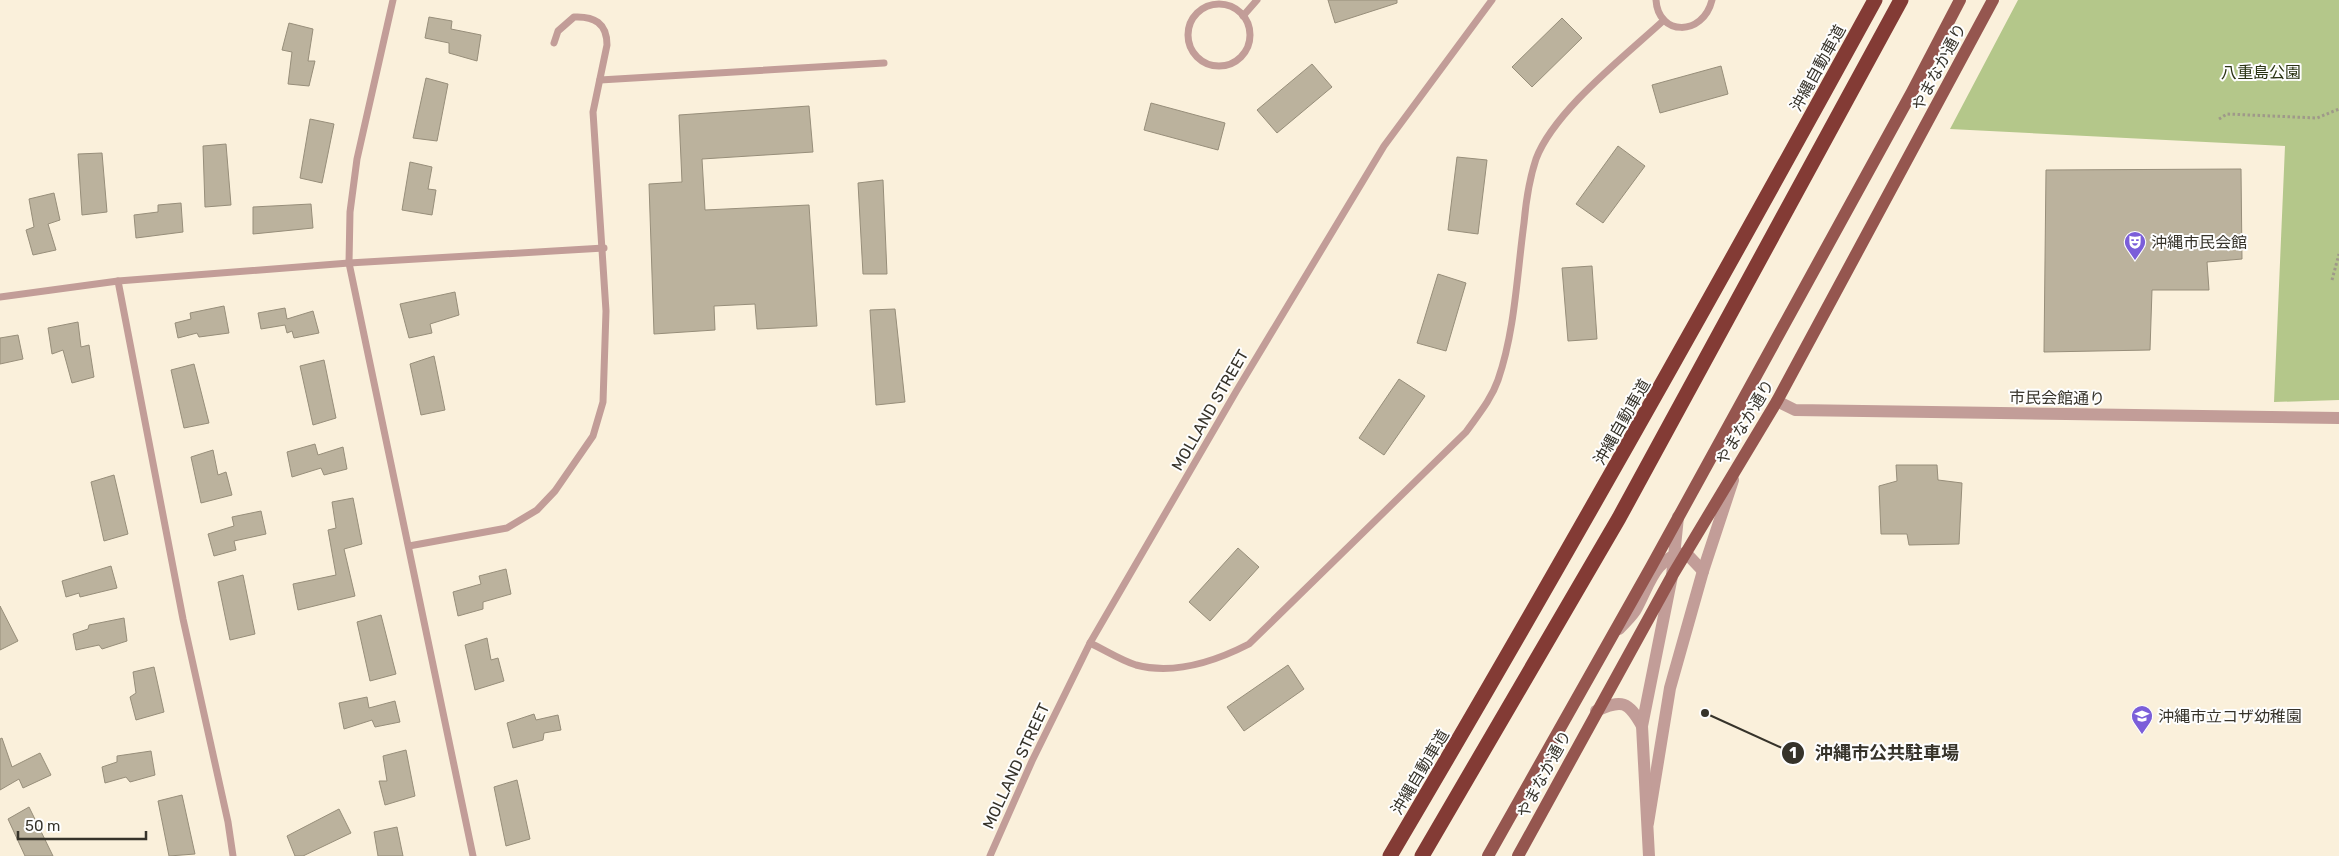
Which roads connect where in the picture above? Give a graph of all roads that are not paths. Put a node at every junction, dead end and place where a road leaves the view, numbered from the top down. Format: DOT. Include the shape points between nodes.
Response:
graph roads {
  1 [pos="394,0"];
  2 [pos="1257,0"];
  3 [pos="1492,0"];
  4 [pos="1656,0"];
  5 [pos="1712,0"];
  6 [pos="1875,0"];
  7 [pos="1901,0"];
  8 [pos="1960,0"];
  9 [pos="1993,0"];
  10 [pos="1243,16"];
  11 [pos="1664,20"];
  12 [pos="554,43"];
  13 [pos="884,63"];
  14 [pos="600,80"];
  15 [pos="604,248"];
  16 [pos="349,263"];
  17 [pos="118,281"];
  18 [pos="0,297"];
  19 [pos="1777,401"];
  20 [pos="2339,418"];
  21 [pos="1738,465"];
  22 [pos="1678,514"];
  23 [pos="409,546"];
  24 [pos="1680,554"];
  25 [pos="1703,570"];
  26 [pos="1672,576"];
  27 [pos="1611,638"];
  28 [pos="1090,643"];
  29 [pos="1596,711"];
  30 [pos="1642,726"];
  31 [pos="1648,823"];
  32 [pos="233,856"];
  33 [pos="473,856"];
  34 [pos="990,856"];
  35 [pos="1390,856"];
  36 [pos="1422,856"];
  37 [pos="1488,856"];
  38 [pos="1518,856"];
  39 [pos="1649,856"];
  1 -- 16 [label="lane" via="358,159 350,212"];
  2 -- 10 [label="lane"];
  3 -- 28 [label="lane, MOLLAND STREET" via="1384,146"];
  4 -- 11 [label="lane"];
  5 -- 11 [label="lane" via="1709,13 1691,27 1679,27"];
  6 -- 35 [label="highway, 沖縄自動車道" via="1705,310 1493,683"];
  7 -- 36 [label="highway" via="1624,510"];
  8 -- 22 [label="main road, やまなか通り"];
  9 -- 19 [label="main road, やまなか通り"];
  10 -- 10 [label="lane" via="1249,26 1250,38 1241,56 1220,65 1199,58 1191,47 1188,34 1197,12 1206,6 1219,4 1231,6"];
  11 -- 28 [label="lane" via="1567,111 1536,159 1528,189 1508,344 1498,381 1466,432 1249,644 1223,657 1162,669 1135,665"];
  12 -- 14 [label="lane" via="558,31 574,17 601,23 607,34 607,45"];
  13 -- 14 [label="lane"];
  14 -- 15 [label="lane" via="594,112"];
  15 -- 16 [label="lane"];
  15 -- 23 [label="lane" via="603,402 594,436 577,463 537,510 507,528"];
  16 -- 17 [label="lane"];
  16 -- 23 [label="lane"];
  17 -- 18 [label="lane"];
  17 -- 32 [label="lane" via="179,600"];
  19 -- 20 [label="street, 市民会館通り" via="1794,410"];
  19 -- 21 [label="main road, やまなか通り"];
  21 -- 24 [label="main road, やまなか通り"];
  21 -- 25 [label="street"];
  22 -- 24 [label="street"];
  22 -- 27 [label="main road, やまなか通り"];
  23 -- 33 [label="lane"];
  24 -- 25 [label="street"];
  24 -- 26 [label="main road, やまなか通り"];
  24 -- 27 [label="street" via="1658,566 1634,612"];
  25 -- 31 [label="street" via="1670,688"];
  26 -- 29 [label="main road, やまなか通り"];
  26 -- 30 [label="street"];
  27 -- 37 [label="main road, やまなか通り"];
  28 -- 34 [label="lane, MOLLAND STREET"];
  29 -- 30 [label="street" via="1614,703 1627,705"];
  29 -- 38 [label="main road, やまなか通り"];
  30 -- 31 [label="street"];
  31 -- 39 [label="street"];
}
